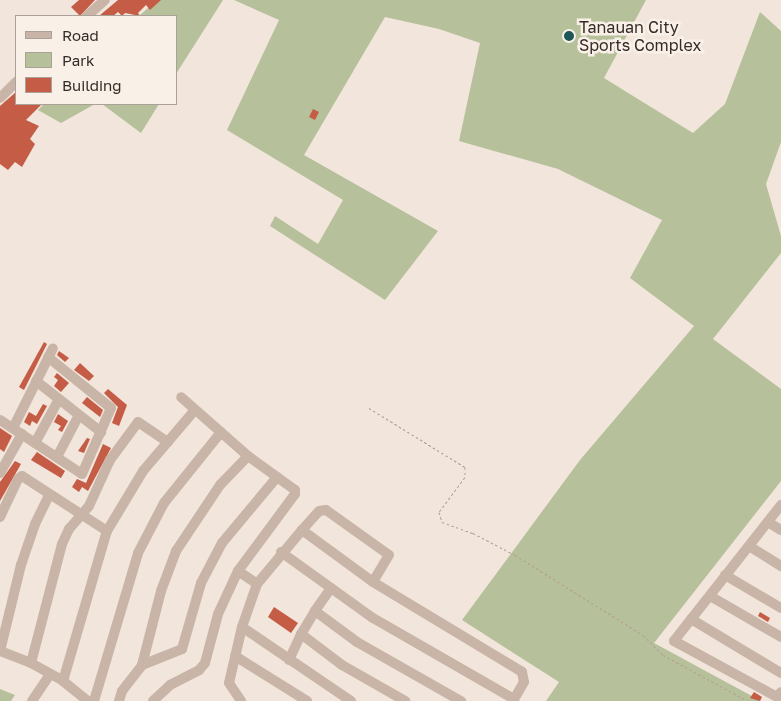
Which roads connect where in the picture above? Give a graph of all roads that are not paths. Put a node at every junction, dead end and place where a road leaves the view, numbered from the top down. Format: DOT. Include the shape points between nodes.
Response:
graph roads {
  1 [pos="105,0"];
  2 [pos="88,15"];
  3 [pos="15,83"];
  4 [pos="0,98"];
  5 [pos="36,381"];
  6 [pos="180,397"];
  7 [pos="59,399"];
  8 [pos="195,410"];
  9 [pos="79,415"];
  10 [pos="0,420"];
  11 [pos="12,428"];
  12 [pos="101,432"];
  13 [pos="221,432"];
  14 [pos="22,434"];
  15 [pos="35,442"];
  16 [pos="168,442"];
  17 [pos="3,454"];
  18 [pos="248,456"];
  19 [pos="57,457"];
  20 [pos="0,473"];
  21 [pos="277,477"];
  22 [pos="49,495"];
  23 [pos="781,505"];
  24 [pos="81,516"];
  25 [pos="0,517"];
  26 [pos="768,522"];
  27 [pos="302,530"];
  28 [pos="781,530"];
  29 [pos="107,531"];
  30 [pos="749,546"];
  31 [pos="282,552"];
  32 [pos="781,566"];
  33 [pos="238,571"];
  34 [pos="725,575"];
  35 [pos="373,582"];
  36 [pos="257,584"];
  37 [pos="331,588"];
  38 [pos="710,596"];
  39 [pos="781,608"];
  40 [pos="315,611"];
  41 [pos="692,619"];
  42 [pos="242,626"];
  43 [pos="301,634"];
  44 [pos="781,637"];
  45 [pos="0,652"];
  46 [pos="235,656"];
  47 [pos="289,660"];
  48 [pos="32,663"];
  49 [pos="142,665"];
  50 [pos="781,672"];
  51 [pos="50,674"];
  52 [pos="63,681"];
  53 [pos="781,692"];
  54 [pos="77,698"];
  55 [pos="243,700"];
  56 [pos="514,700"];
  57 [pos="32,701"];
  58 [pos="88,701"];
  59 [pos="94,701"];
  60 [pos="119,701"];
  61 [pos="153,701"];
  62 [pos="307,701"];
  63 [pos="352,701"];
  64 [pos="405,701"];
  65 [pos="461,701"];
  1 -- 2 [label="street"];
  3 -- 4 [label="street"];
  5 -- 7 [label="street"];
  5 -- 11 [label="street"];
  5 -- 12 [label="street" via="51,353 111,408"];
  6 -- 8 [label="street"];
  7 -- 9 [label="street"];
  7 -- 15 [label="street"];
  8 -- 13 [label="street"];
  8 -- 16 [label="street"];
  9 -- 12 [label="street"];
  9 -- 19 [label="street"];
  10 -- 11 [label="street"];
  11 -- 14 [label="street"];
  12 -- 19 [label="street" via="82,474"];
  13 -- 18 [label="street"];
  13 -- 59 [label="street" via="164,503 138,553"];
  14 -- 15 [label="street"];
  14 -- 17 [label="street"];
  15 -- 19 [label="street"];
  16 -- 24 [label="street" via="141,423 136,423 110,460 89,506"];
  16 -- 29 [label="street" via="134,484"];
  17 -- 20 [label="street"];
  18 -- 21 [label="street"];
  18 -- 49 [label="street" via="220,485 176,551 161,591"];
  21 -- 33 [label="street" via="295,490 295,494"];
  21 -- 49 [label="street" via="222,543 200,583 182,649"];
  22 -- 24 [label="street"];
  22 -- 25 [label="street" via="20,477"];
  22 -- 45 [label="street" via="21,564"];
  23 -- 26 [label="street"];
  24 -- 29 [label="street"];
  24 -- 48 [label="street" via="69,529 62,544"];
  26 -- 28 [label="street"];
  26 -- 30 [label="street"];
  27 -- 31 [label="street"];
  27 -- 35 [label="street"];
  27 -- 35 [label="street" via="319,511 326,510 389,555"];
  29 -- 52 [label="street"];
  30 -- 32 [label="street"];
  30 -- 34 [label="street"];
  31 -- 36 [label="street"];
  31 -- 37 [label="street"];
  33 -- 36 [label="street"];
  33 -- 61 [label="street" via="218,614 205,663 199,670 170,685"];
  34 -- 38 [label="street"];
  34 -- 39 [label="street"];
  35 -- 56 [label="street" via="522,672 524,682"];
  36 -- 42 [label="street"];
  37 -- 40 [label="street"];
  37 -- 56 [label="street" via="372,618"];
  38 -- 41 [label="street"];
  38 -- 44 [label="street"];
  40 -- 43 [label="street"];
  40 -- 65 [label="street" via="357,642"];
  41 -- 50 [label="street"];
  41 -- 53 [label="street" via="674,641 777,697"];
  42 -- 46 [label="street"];
  42 -- 47 [label="street"];
  43 -- 47 [label="street"];
  43 -- 64 [label="street" via="342,665"];
  45 -- 48 [label="street"];
  46 -- 55 [label="street" via="229,684"];
  46 -- 62 [label="street"];
  47 -- 63 [label="street"];
  48 -- 51 [label="street"];
  49 -- 60 [label="street" via="122,691"];
  51 -- 52 [label="street"];
  51 -- 57 [label="street"];
  52 -- 54 [label="street"];
  54 -- 58 [label="street"];
}
